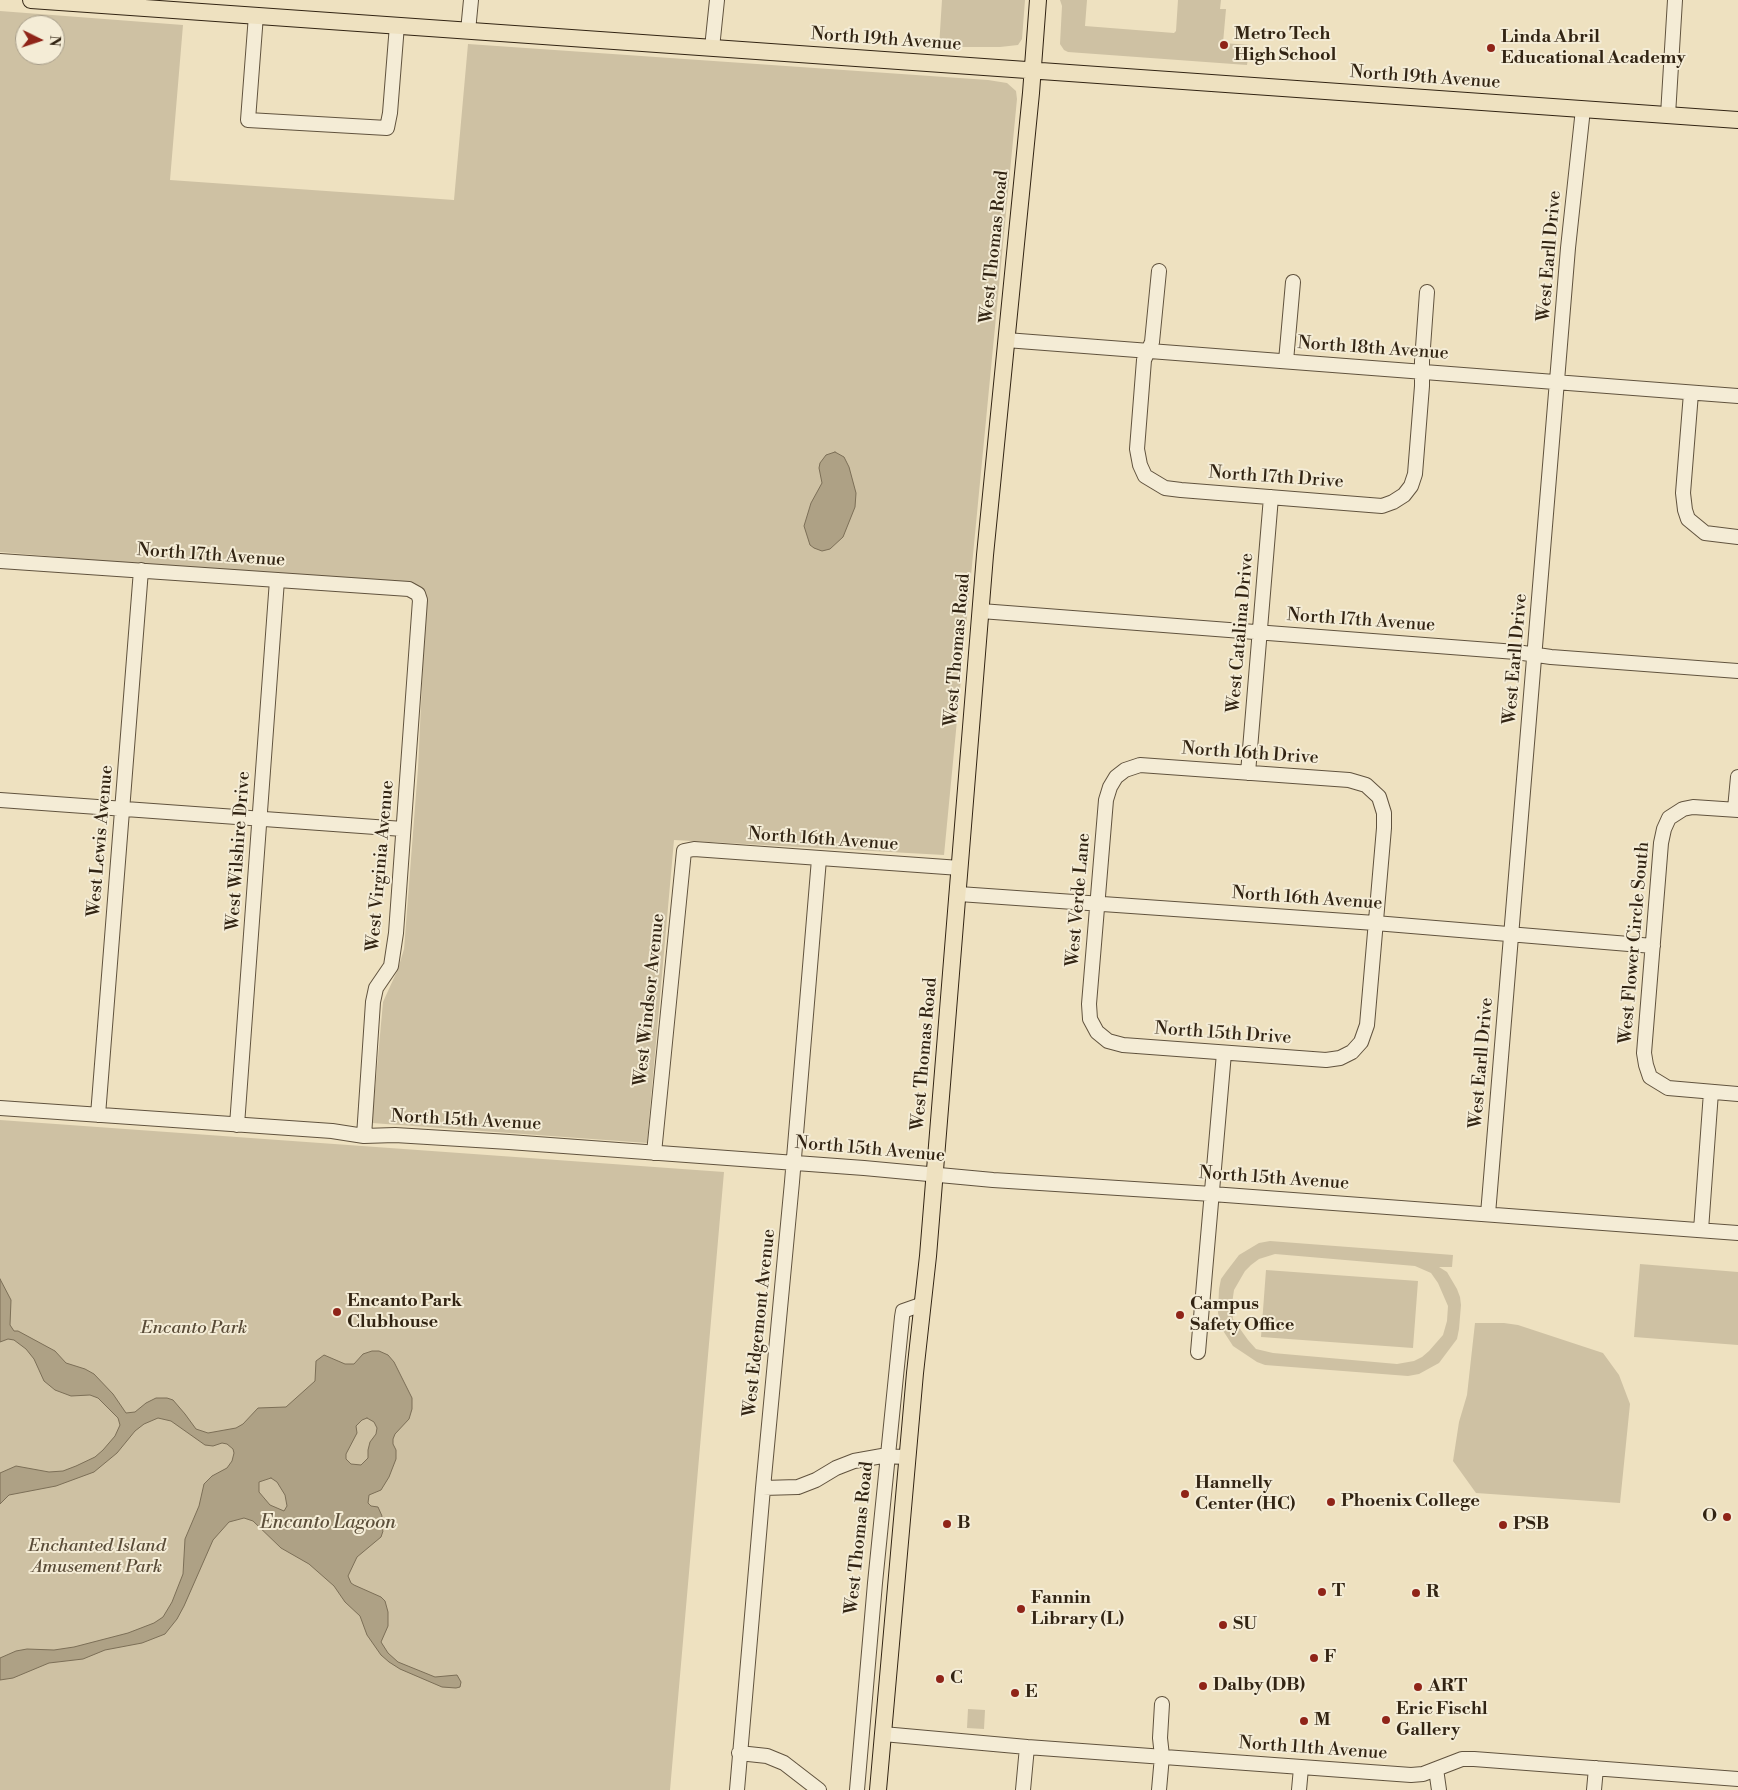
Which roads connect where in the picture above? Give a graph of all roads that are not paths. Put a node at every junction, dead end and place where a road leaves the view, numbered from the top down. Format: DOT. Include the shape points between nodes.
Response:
graph roads {
  1 [pos="31,0"];
  2 [pos="471,0"];
  3 [pos="716,0"];
  4 [pos="1038,0"];
  5 [pos="1675,0"];
  6 [pos="171,5"];
  7 [pos="256,16"];
  8 [pos="397,26"];
  9 [pos="468,31"];
  10 [pos="712,48"];
  11 [pos="1033,70"];
  12 [pos="1583,108"];
  13 [pos="1668,115"];
  14 [pos="1738,120"];
  15 [pos="1159,271"];
  16 [pos="1293,282"];
  17 [pos="1428,292"];
  18 [pos="1006,340"];
  19 [pos="1148,350"];
  20 [pos="1286,362"];
  21 [pos="1422,372"];
  22 [pos="1558,382"];
  23 [pos="1691,392"];
  24 [pos="1738,396"];
  25 [pos="1270,497"];
  26 [pos="1738,537"];
  27 [pos="0,560"];
  28 [pos="0,568"];
  29 [pos="141,570"];
  30 [pos="277,580"];
  31 [pos="418,594"];
  32 [pos="981,611"];
  33 [pos="1260,632"];
  34 [pos="1535,654"];
  35 [pos="1738,671"];
  36 [pos="1248,773"];
  37 [pos="1116,777"];
  38 [pos="1738,777"];
  39 [pos="0,800"];
  40 [pos="122,808"];
  41 [pos="1737,810"];
  42 [pos="260,818"];
  43 [pos="403,829"];
  44 [pos="684,851"];
  45 [pos="819,858"];
  46 [pos="960,868"];
  47 [pos="958,894"];
  48 [pos="1097,902"];
  49 [pos="1375,923"];
  50 [pos="1511,934"];
  51 [pos="1653,946"];
  52 [pos="1094,1027"];
  53 [pos="1224,1053"];
  54 [pos="1711,1092"];
  55 [pos="1738,1094"];
  56 [pos="0,1108"];
  57 [pos="98,1115"];
  58 [pos="238,1125"];
  59 [pos="364,1136"];
  60 [pos="654,1153"];
  61 [pos="794,1163"];
  62 [pos="935,1175"];
  63 [pos="1212,1194"];
  64 [pos="1488,1214"];
  65 [pos="1701,1230"];
  66 [pos="1738,1233"];
  67 [pos="923,1304"];
  68 [pos="1198,1352"];
  69 [pos="888,1457"];
  70 [pos="908,1457"];
  71 [pos="763,1488"];
  72 [pos="1162,1704"];
  73 [pos="883,1734"];
  74 [pos="1027,1747"];
  75 [pos="740,1753"];
  76 [pos="1162,1756"];
  77 [pos="1301,1768"];
  78 [pos="1596,1768"];
  79 [pos="1436,1769"];
  80 [pos="1738,1779"];
  81 [pos="737,1790"];
  82 [pos="819,1790"];
  83 [pos="857,1790"];
  84 [pos="878,1790"];
  85 [pos="1023,1790"];
  86 [pos="1159,1790"];
  87 [pos="1299,1790"];
  88 [pos="1439,1790"];
  89 [pos="1594,1790"];
  1 -- 6 [label="main road, North 19th Avenue"];
  2 -- 9 [label="street"];
  3 -- 10 [label="street"];
  4 -- 11 [label="main road, West Thomas Road"];
  5 -- 13 [label="street"];
  6 -- 7 [label="main road, North 19th Avenue"];
  7 -- 8 [label="main road, North 19th Avenue"];
  7 -- 8 [label="street" via="248,120 387,128"];
  8 -- 9 [label="main road, North 19th Avenue"];
  9 -- 10 [label="main road, North 19th Avenue"];
  10 -- 11 [label="main road, North 19th Avenue"];
  11 -- 12 [label="main road, North 19th Avenue"];
  11 -- 18 [label="main road, West Thomas Road"];
  12 -- 13 [label="main road, North 19th Avenue"];
  12 -- 22 [label="street, West Earll Drive"];
  13 -- 14 [label="main road, North 19th Avenue"];
  15 -- 19 [label="street" via="1152,342"];
  16 -- 20 [label="street"];
  17 -- 21 [label="street"];
  18 -- 19 [label="street, North 18th Avenue"];
  18 -- 32 [label="main road, West Thomas Road"];
  19 -- 20 [label="street, North 18th Avenue"];
  19 -- 25 [label="street, North 17th Drive" via="1144,360 1137,449 1145,476 1165,488"];
  20 -- 21 [label="street, North 18th Avenue"];
  21 -- 22 [label="street, North 18th Avenue"];
  21 -- 25 [label="street, North 17th Drive" via="1415,474 1404,495 1382,506"];
  22 -- 23 [label="street, North 18th Avenue"];
  22 -- 34 [label="street, West Earll Drive"];
  23 -- 24 [label="street, North 18th Avenue"];
  23 -- 26 [label="street" via="1683,493 1688,520 1705,533"];
  25 -- 33 [label="street, West Catalina Drive"];
  27 -- 28 [label="street"];
  27 -- 29 [label="street, North 17th Avenue"];
  29 -- 30 [label="street, North 17th Avenue"];
  29 -- 40 [label="street, West Lewis Avenue"];
  30 -- 31 [label="street, North 17th Avenue" via="409,589"];
  30 -- 42 [label="street, West Wilshire Drive"];
  31 -- 43 [label="street, West Virginia Avenue"];
  32 -- 33 [label="street, North 17th Avenue"];
  32 -- 46 [label="main road, West Thomas Road"];
  33 -- 34 [label="street, North 17th Avenue"];
  33 -- 36 [label="street, West Catalina Drive"];
  34 -- 35 [label="street, North 17th Avenue"];
  34 -- 50 [label="street, West Earll Drive"];
  36 -- 37 [label="street, North 16th Drive" via="1140,765"];
  36 -- 49 [label="street, North 16th Drive" via="1358,782 1379,797 1384,828"];
  37 -- 48 [label="street, West Verde Lane" via="1106,800"];
  38 -- 41 [label="street"];
  39 -- 40 [label="street"];
  40 -- 42 [label="street"];
  40 -- 57 [label="street, West Lewis Avenue"];
  41 -- 51 [label="street, West Flower Circle South" via="1693,807 1669,818 1661,843"];
  42 -- 43 [label="street"];
  42 -- 58 [label="street, West Wilshire Drive"];
  43 -- 59 [label="street, West Virginia Avenue" via="394,953 391,966 376,988 372,1002"];
  44 -- 45 [label="street, North 16th Avenue" via="694,849"];
  44 -- 60 [label="street, West Windsor Avenue"];
  45 -- 46 [label="street, North 16th Avenue"];
  45 -- 61 [label="street, West Edgemont Avenue"];
  46 -- 47 [label="main road, West Thomas Road"];
  47 -- 48 [label="street, North 16th Avenue"];
  47 -- 62 [label="main road, West Thomas Road"];
  48 -- 49 [label="street, North 16th Avenue"];
  48 -- 52 [label="street, West Verde Lane" via="1088,1004"];
  49 -- 50 [label="street, North 16th Avenue"];
  49 -- 53 [label="street, North 15th Drive" via="1367,1025 1361,1042 1352,1052 1326,1060"];
  50 -- 51 [label="street, North 16th Avenue"];
  50 -- 64 [label="street, West Earll Drive"];
  51 -- 54 [label="street, West Flower Circle South" via="1644,1053 1650,1077 1668,1088"];
  52 -- 53 [label="street, North 15th Drive" via="1108,1040 1124,1045"];
  53 -- 63 [label="street"];
  54 -- 55 [label="street, West Flower Circle South"];
  54 -- 65 [label="street"];
  56 -- 57 [label="street, North 15th Avenue"];
  57 -- 58 [label="street, North 15th Avenue"];
  58 -- 59 [label="street, North 15th Avenue"];
  59 -- 60 [label="street, North 15th Avenue" via="422,1136"];
  60 -- 61 [label="street, North 15th Avenue"];
  61 -- 62 [label="street, North 15th Avenue"];
  61 -- 71 [label="street, West Edgemont Avenue"];
  62 -- 63 [label="street, North 15th Avenue"];
  62 -- 67 [label="main road, West Thomas Road"];
  63 -- 64 [label="street, North 15th Avenue"];
  63 -- 68 [label="street"];
  64 -- 65 [label="street, North 15th Avenue"];
  65 -- 66 [label="street, North 15th Avenue"];
  67 -- 69 [label="street, West Thomas Road" via="904,1310 902,1317"];
  67 -- 70 [label="main road, West Thomas Road"];
  69 -- 70 [label="street"];
  69 -- 71 [label="street" via="854,1461 798,1487"];
  69 -- 83 [label="street, West Thomas Road"];
  70 -- 73 [label="main road, West Thomas Road"];
  71 -- 75 [label="street, West Edgemont Avenue"];
  72 -- 76 [label="street"];
  73 -- 74 [label="street, North 11th Avenue"];
  73 -- 84 [label="main road, West Thomas Road"];
  74 -- 76 [label="street, North 11th Avenue"];
  74 -- 85 [label="street"];
  75 -- 81 [label="street, West Edgemont Avenue"];
  75 -- 82 [label="street" via="767,1756 784,1763"];
  76 -- 77 [label="street, North 11th Avenue"];
  76 -- 86 [label="street"];
  77 -- 79 [label="street, North 11th Avenue" via="1411,1775"];
  77 -- 87 [label="street"];
  78 -- 79 [label="street, North 11th Avenue" via="1462,1759"];
  78 -- 80 [label="street, North 11th Avenue"];
  78 -- 89 [label="street"];
  79 -- 88 [label="street"];
}
